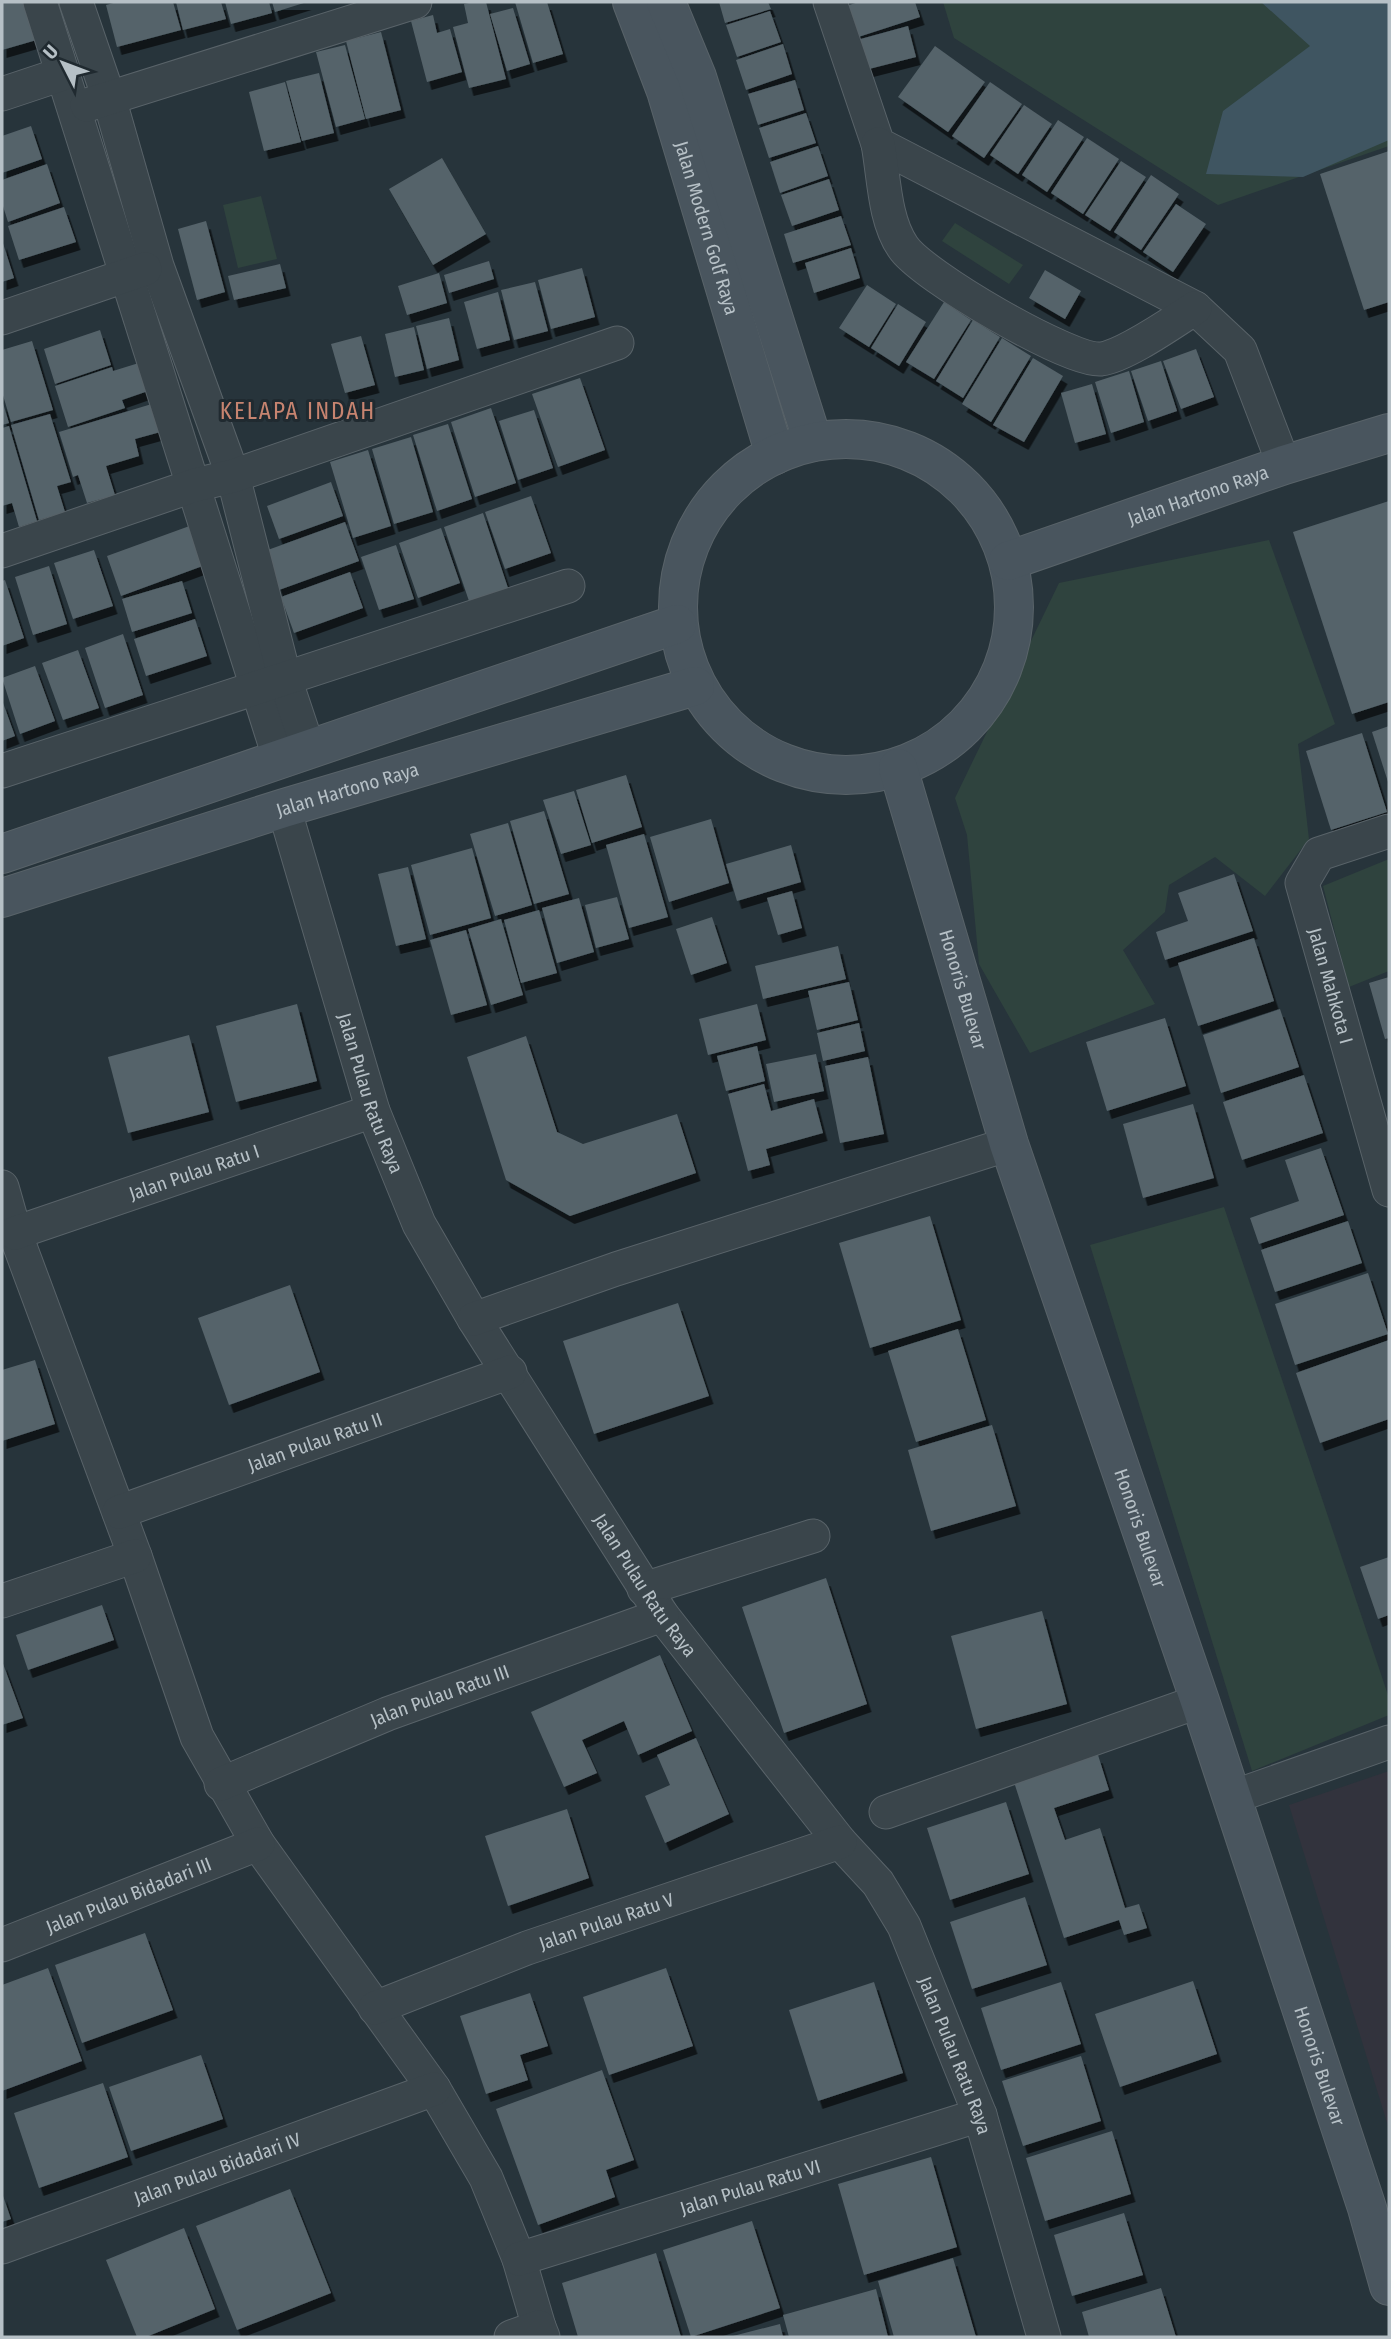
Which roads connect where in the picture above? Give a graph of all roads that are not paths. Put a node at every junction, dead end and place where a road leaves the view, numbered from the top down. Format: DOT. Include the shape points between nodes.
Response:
graph roads {
  1 [pos="40,2"];
  2 [pos="76,2"];
  3 [pos="415,2"];
  4 [pos="632,2"];
  5 [pos="666,2"];
  6 [pos="830,2"];
  7 [pos="62,74"];
  8 [pos="2,94"];
  9 [pos="109,98"];
  10 [pos="73,110"];
  11 [pos="878,144"];
  12 [pos="142,271"];
  13 [pos="1195,308"];
  14 [pos="2,318"];
  15 [pos="617,343"];
  16 [pos="1389,433"];
  17 [pos="813,442"];
  18 [pos="775,455"];
  19 [pos="1284,465"];
  20 [pos="233,476"];
  21 [pos="195,485"];
  22 [pos="2,551"];
  23 [pos="1008,561"];
  24 [pos="568,586"];
  25 [pos="677,624"];
  26 [pos="271,683"];
  27 [pos="695,686"];
  28 [pos="295,755"];
  29 [pos="898,768"];
  30 [pos="2,771"];
  31 [pos="284,808"];
  32 [pos="1389,831"];
  33 [pos="2,854"];
  34 [pos="2,898"];
  35 [pos="373,1111"];
  36 [pos="1009,1144"];
  37 [pos="2,1187"];
  38 [pos="1389,1190"];
  39 [pos="14,1253"];
  40 [pos="474,1319"];
  41 [pos="510,1371"];
  42 [pos="119,1512"];
  43 [pos="813,1536"];
  44 [pos="135,1556"];
  45 [pos="2,1601"];
  46 [pos="653,1602"];
  47 [pos="1200,1701"];
  48 [pos="1389,1742"];
  49 [pos="221,1784"];
  50 [pos="1230,1798"];
  51 [pos="886,1812"];
  52 [pos="840,1842"];
  53 [pos="258,1844"];
  54 [pos="2,1945"];
  55 [pos="376,2008"];
  56 [pos="434,2089"];
  57 [pos="980,2116"];
  58 [pos="2,2247"];
  59 [pos="519,2259"];
  60 [pos="1389,2286"];
  61 [pos="531,2334"];
  62 [pos="1044,2337"];
  1 -- 7 [label="street"];
  2 -- 9 [label="street"];
  3 -- 9 [label="street"];
  4 -- 18 [label="street, Jalan Modern Golf Raya" via="666,92"];
  5 -- 17 [label="street, Jalan Modern Golf Raya" via="696,77"];
  6 -- 11 [label="street"];
  7 -- 8 [label="street"];
  7 -- 10 [label="street"];
  9 -- 10 [label="street"];
  9 -- 12 [label="street"];
  10 -- 12 [label="street"];
  11 -- 13 [label="street"];
  11 -- 13 [label="street" via="891,218 902,247 934,276 1057,346 1102,359"];
  12 -- 14 [label="street"];
  12 -- 20 [label="street"];
  12 -- 21 [label="street"];
  13 -- 19 [label="street" via="1240,350"];
  15 -- 20 [label="street"];
  16 -- 19 [label="street, Jalan Hartono Raya"];
  17 -- 18 [label="street"];
  17 -- 23 [label="street" via="885,443 929,461 975,498 995,528"];
  18 -- 25 [label="street" via="728,488 699,524 685,555"];
  19 -- 23 [label="street, Jalan Hartono Raya"];
  20 -- 21 [label="street"];
  20 -- 26 [label="street"];
  21 -- 22 [label="street"];
  21 -- 26 [label="street"];
  23 -- 29 [label="street" via="1015,604 1010,646 995,687 970,722 937,750"];
  24 -- 26 [label="street"];
  25 -- 27 [label="street"];
  25 -- 28 [label="street"];
  26 -- 28 [label="street"];
  26 -- 30 [label="street"];
  27 -- 29 [label="street" via="723,724 760,754 804,772 851,777"];
  27 -- 31 [label="street, Jalan Hartono Raya"];
  28 -- 33 [label="street"];
  29 -- 36 [label="street, Honoris Bulevar"];
  31 -- 34 [label="street, Jalan Hartono Raya"];
  31 -- 35 [label="street, Jalan Pulau Ratu Raya"];
  32 -- 38 [label="street, Jalan Mahkota I" via="1319,855 1301,883"];
  35 -- 39 [label="street, Jalan Pulau Ratu I"];
  35 -- 40 [label="street, Jalan Pulau Ratu Raya" via="418,1224"];
  36 -- 40 [label="street"];
  36 -- 47 [label="street, Honoris Bulevar"];
  37 -- 39 [label="street"];
  39 -- 42 [label="street"];
  40 -- 41 [label="street, Jalan Pulau Ratu Raya"];
  41 -- 42 [label="street, Jalan Pulau Ratu II"];
  41 -- 46 [label="street, Jalan Pulau Ratu Raya"];
  42 -- 44 [label="street"];
  43 -- 46 [label="street, Jalan Pulau Ratu III"];
  44 -- 45 [label="street"];
  44 -- 49 [label="street" via="197,1737"];
  46 -- 49 [label="street, Jalan Pulau Ratu III"];
  46 -- 52 [label="street, Jalan Pulau Ratu Raya"];
  47 -- 50 [label="street, Honoris Bulevar"];
  47 -- 51 [label="street"];
  48 -- 50 [label="street"];
  49 -- 53 [label="street"];
  50 -- 60 [label="street, Honoris Bulevar"];
  52 -- 55 [label="street, Jalan Pulau Ratu V" via="527,1948"];
  52 -- 57 [label="street, Jalan Pulau Ratu Raya" via="878,1883 904,1926"];
  53 -- 54 [label="street, Jalan Pulau Bidadari III"];
  53 -- 55 [label="street"];
  55 -- 56 [label="street"];
  56 -- 58 [label="street, Jalan Pulau Bidadari IV"];
  56 -- 59 [label="street" via="486,2178"];
  57 -- 59 [label="street, Jalan Pulau Ratu VI"];
  57 -- 62 [label="street, Jalan Pulau Ratu Raya"];
  59 -- 61 [label="street"];
}
